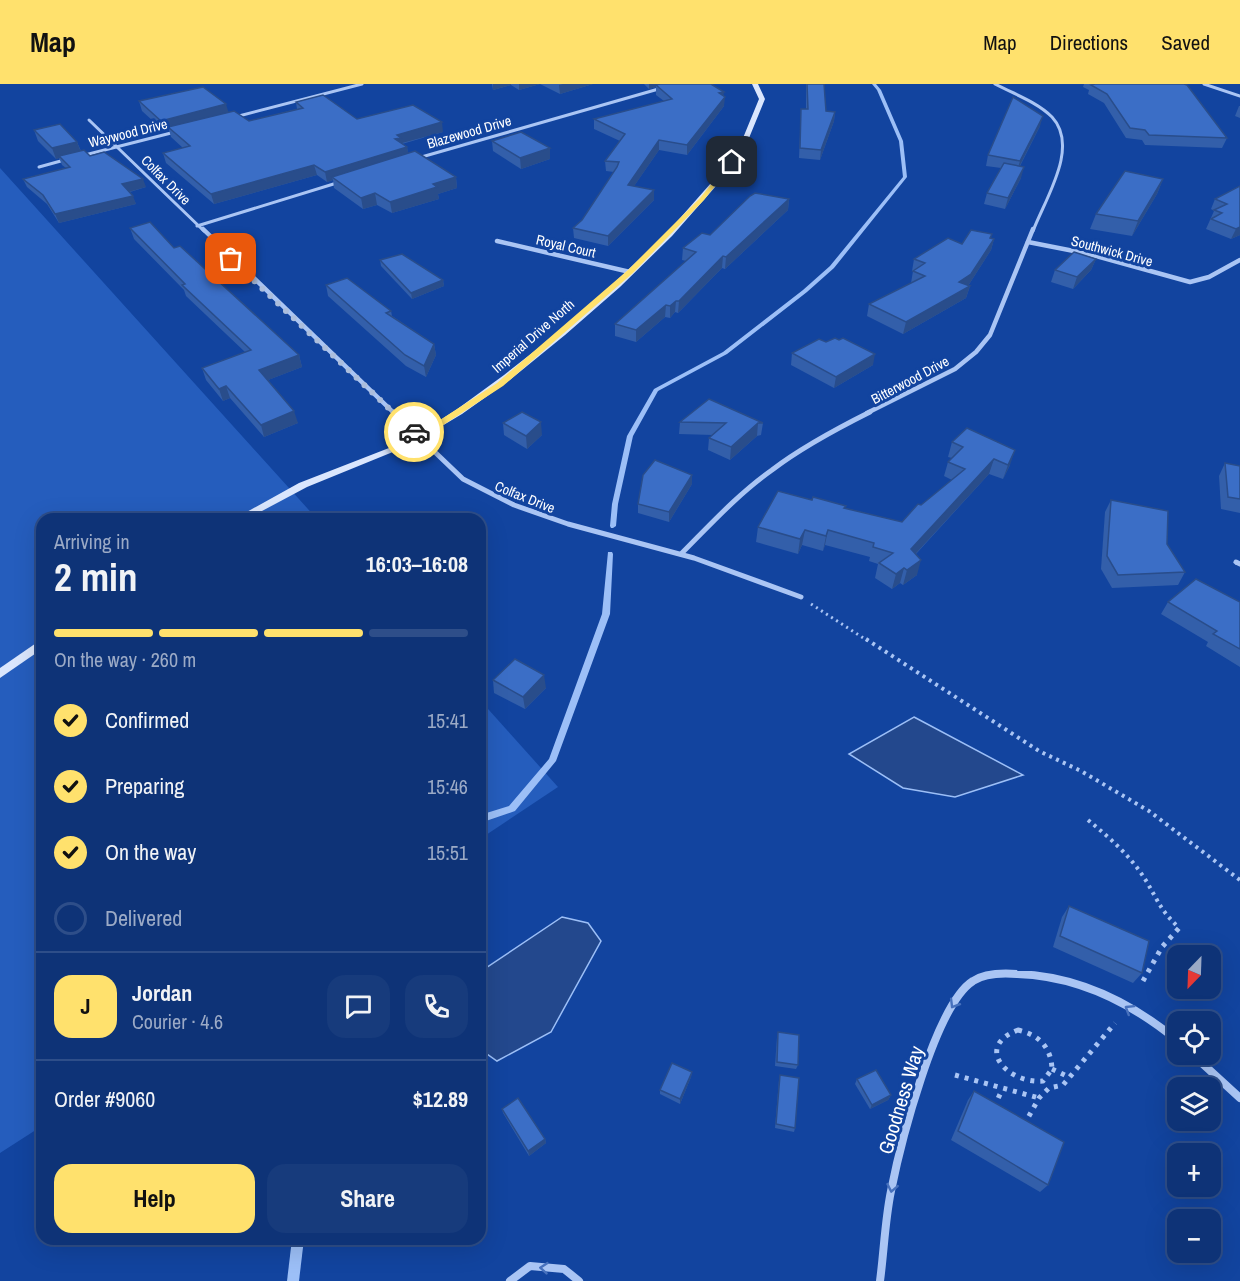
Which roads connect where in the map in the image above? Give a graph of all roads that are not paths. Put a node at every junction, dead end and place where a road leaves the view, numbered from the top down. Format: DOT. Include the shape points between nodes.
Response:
graph roads {
  1 [pos="362,84"];
  2 [pos="755,84"];
  3 [pos="995,84"];
  4 [pos="1204,84"];
  5 [pos="672,86"];
  6 [pos="1240,96"];
  7 [pos="228,118"];
  8 [pos="89,120"];
  9 [pos="183,130"];
  10 [pos="116,147"];
  11 [pos="410,161"];
  12 [pos="39,167"];
  13 [pos="343,181"];
  14 [pos="197,226"];
  15 [pos="497,241"];
  16 [pos="1028,242"];
  17 [pos="1240,260"];
  18 [pos="630,272"];
  19 [pos="419,437"];
  20 [pos="250,513"];
  21 [pos="681,554"];
  22 [pos="801,597"];
  23 [pos="36,647"];
  24 [pos="0,674"];
  25 [pos="1167,1034"];
  26 [pos="1204,1065"];
  27 [pos="1240,1098"];
  28 [pos="510,1281"];
  29 [pos="579,1281"];
  30 [pos="880,1281"];
  1 -- 7 [label="street"];
  2 -- 18 [label="street, Imperial Drive North" via="762,99 759,114 732,162 702,199"];
  3 -- 16 [label="street, Bitterwood Drive" via="1045,111 1064,132 1064,153"];
  4 -- 6 [label="street"];
  5 -- 11 [label="street, Blazewood Drive"];
  8 -- 10 [label="street, Colfax Drive"];
  9 -- 10 [label="street, Waywood Drive"];
  10 -- 12 [label="street, Waywood Drive"];
  10 -- 14 [label="street, Colfax Drive"];
  13 -- 14 [label="street"];
  14 -- 19 [label="street, Colfax Drive"];
  15 -- 18 [label="street, Royal Court"];
  16 -- 17 [label="street, Southwick Drive" via="1190,282 1209,277"];
  16 -- 21 [label="street, Bitterwood Drive" via="990,334 976,352 955,369 810,445 771,470 731,502"];
  18 -- 19 [label="street, Imperial Drive North" via="500,384"];
  19 -- 20 [label="street, Imperial Drive North" via="303,485"];
  19 -- 21 [label="street, Colfax Drive" via="463,479 493,498 568,527"];
  21 -- 22 [label="street, Colfax Drive"];
  23 -- 24 [label="street"];
  25 -- 30 [label="street, Goodness Way, one-way" via="1119,1002 1068,979 1010,972 971,981 954,1002 925,1066 891,1189"];
  26 -- 27 [label="street"];
  29 -- 28 [label="street, one-way" via="564,1269 530,1266"];
}
